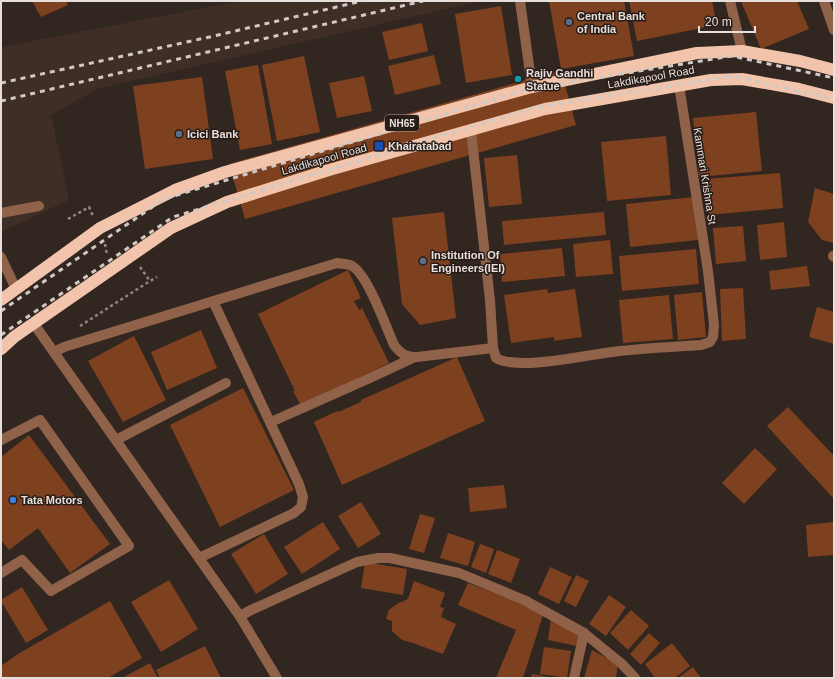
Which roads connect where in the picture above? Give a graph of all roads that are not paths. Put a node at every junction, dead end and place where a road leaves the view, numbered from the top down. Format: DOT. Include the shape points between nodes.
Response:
graph roads {
  1 [pos="520,1"];
  2 [pos="730,1"];
  3 [pos="824,1"];
  4 [pos="834,30"];
  5 [pos="742,51"];
  6 [pos="834,70"];
  7 [pos="679,85"];
  8 [pos="532,87"];
  9 [pos="834,98"];
  10 [pos="471,131"];
  11 [pos="39,206"];
  12 [pos="1,213"];
  13 [pos="1,257"];
  14 [pos="16,289"];
  15 [pos="1,300"];
  16 [pos="213,302"];
  17 [pos="34,324"];
  18 [pos="493,348"];
  19 [pos="1,349"];
  20 [pos="54,352"];
  21 [pos="415,357"];
  22 [pos="226,383"];
  23 [pos="271,422"];
  24 [pos="1,440"];
  25 [pos="116,440"];
  26 [pos="199,558"];
  27 [pos="1,573"];
  28 [pos="240,616"];
  29 [pos="584,633"];
  30 [pos="278,678"];
  31 [pos="574,678"];
  32 [pos="635,678"];
  1 -- 8 [label="street"];
  2 -- 5 [label="street"];
  3 -- 4 [label="street"];
  5 -- 6 [label="highway, Lakdikapool Road / NH65"];
  5 -- 8 [label="highway, Lakdikapool Road / NH65" via="697,53"];
  7 -- 9 [label="highway, Lakdikapool Road / NH65" via="742,78"];
  7 -- 10 [label="highway, Lakdikapool Road / NH65" via="545,109"];
  7 -- 18 [label="street, Kammari Krishna St" via="708,270 714,325 710,342 562,360 515,363 503,362 496,358"];
  8 -- 14 [label="highway, Lakdikapool Road / NH65" via="225,172 175,190 100,228"];
  10 -- 17 [label="highway, Lakdikapool Road / NH65" via="329,170 227,202 171,228"];
  10 -- 18 [label="street"];
  11 -- 12 [label="street"];
  13 -- 14 [label="street"];
  14 -- 15 [label="highway, Lakdikapool Road / NH65"];
  16 -- 20 [label="street" via="64,346"];
  16 -- 21 [label="street" via="337,263 352,265 367,286 394,345 399,352 408,357"];
  16 -- 23 [label="street"];
  17 -- 19 [label="highway, Lakdikapool Road / NH65"];
  17 -- 20 [label="street"];
  18 -- 21 [label="street"];
  20 -- 25 [label="street"];
  21 -- 23 [label="street"];
  22 -- 25 [label="street"];
  23 -- 26 [label="street" via="299,484 303,497 301,506 294,513"];
  24 -- 27 [label="street" via="40,420 129,546 51,591 22,560"];
  25 -- 26 [label="street"];
  26 -- 28 [label="street"];
  28 -- 29 [label="street" via="357,562 390,558 459,573 524,600"];
  28 -- 30 [label="street"];
  29 -- 31 [label="street"];
  29 -- 32 [label="street"];
}
